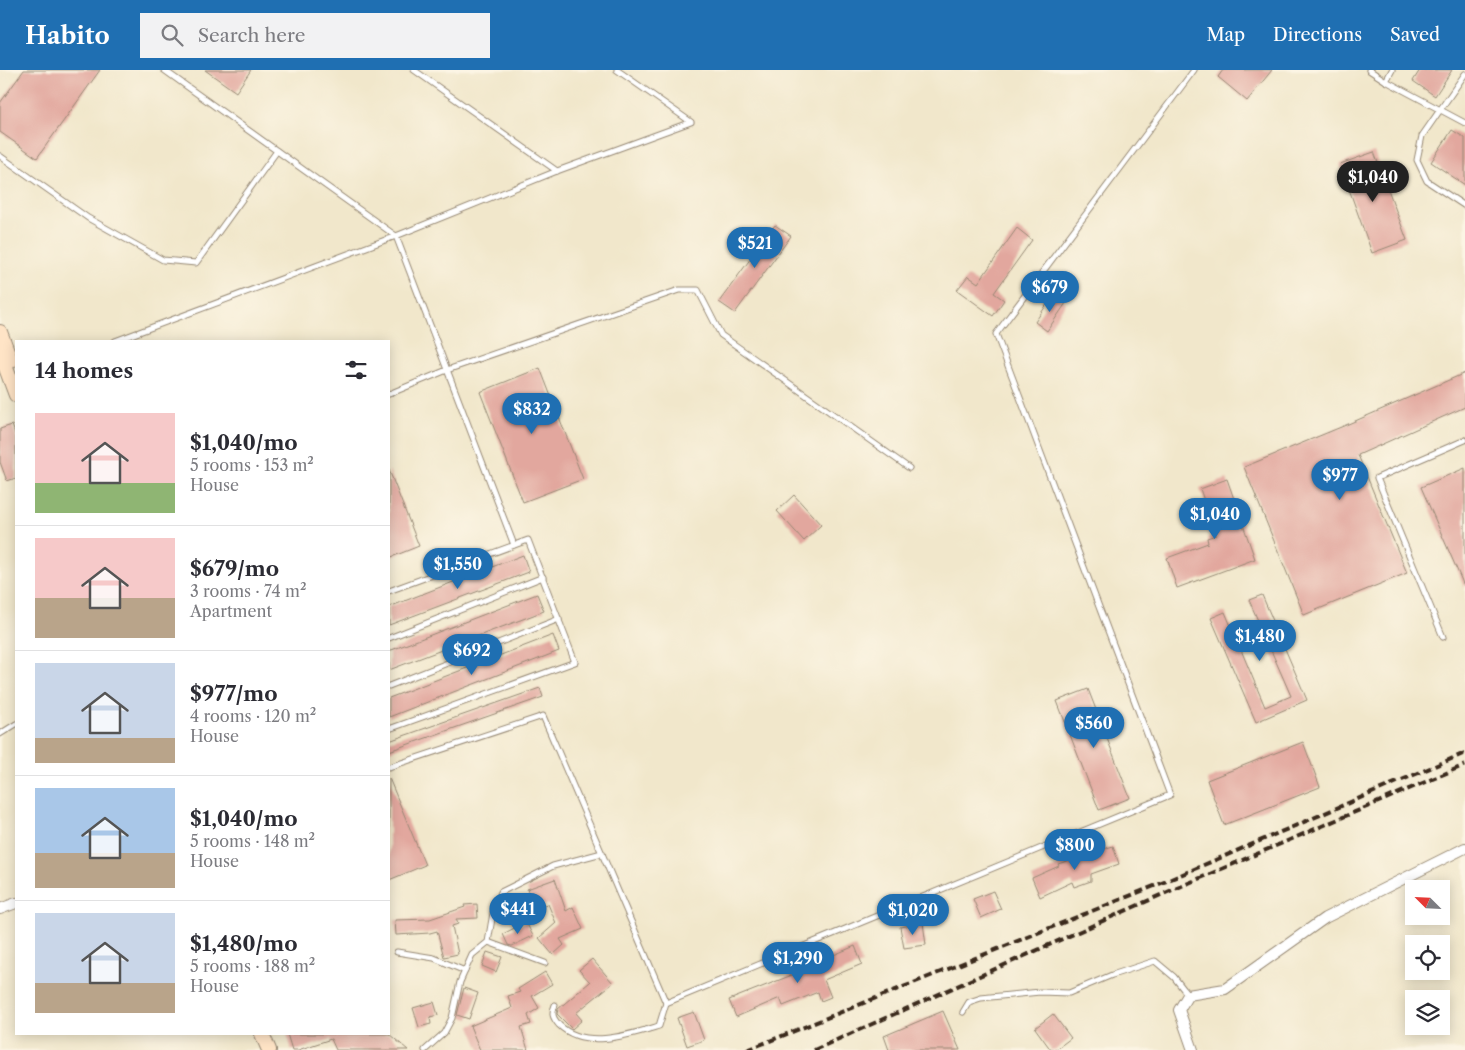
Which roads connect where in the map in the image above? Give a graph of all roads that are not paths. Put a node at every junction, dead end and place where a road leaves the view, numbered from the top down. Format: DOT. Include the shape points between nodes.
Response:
graph roads {
  1 [pos="164,70"];
  2 [pos="414,70"];
  3 [pos="617,70"];
  4 [pos="1194,70"];
  5 [pos="1369,70"];
  6 [pos="1392,70"];
  7 [pos="1465,74"];
  8 [pos="1386,81"];
  9 [pos="1441,110"];
  10 [pos="1465,123"];
  11 [pos="277,151"];
  12 [pos="0,156"];
  13 [pos="557,171"];
  14 [pos="1465,206"];
  15 [pos="396,236"];
  16 [pos="0,332"];
  17 [pos="119,340"];
  18 [pos="2,349"];
  19 [pos="447,370"];
  20 [pos="14,377"];
  21 [pos="390,394"];
  22 [pos="1465,440"];
  23 [pos="909,468"];
  24 [pos="514,545"];
  25 [pos="543,577"];
  26 [pos="390,591"];
  27 [pos="559,619"];
  28 [pos="1443,637"];
  29 [pos="390,638"];
  30 [pos="390,686"];
  31 [pos="15,725"];
  32 [pos="390,729"];
  33 [pos="0,734"];
  34 [pos="390,767"];
  35 [pos="1465,848"];
  36 [pos="602,853"];
  37 [pos="15,903"];
  38 [pos="0,909"];
  39 [pos="488,942"];
  40 [pos="397,952"];
  41 [pos="545,963"];
  42 [pos="464,971"];
  43 [pos="1188,995"];
  44 [pos="666,1003"];
  45 [pos="556,1004"];
  46 [pos="963,1012"];
  47 [pos="262,1035"];
  48 [pos="268,1035"];
  49 [pos="269,1050"];
  50 [pos="275,1050"];
  51 [pos="425,1050"];
  52 [pos="1193,1050"];
  1 -- 11 [label="lane"];
  2 -- 13 [label="lane"];
  3 -- 13 [label="lane" via="691,122"];
  4 -- 44 [label="lane" via="996,334 1170,795"];
  5 -- 8 [label="lane"];
  6 -- 8 [label="lane"];
  7 -- 9 [label="lane"];
  8 -- 9 [label="lane"];
  9 -- 10 [label="lane"];
  9 -- 14 [label="lane" via="1422,136 1417,160 1427,181"];
  11 -- 12 [label="lane" via="196,263 163,260 88,218"];
  11 -- 15 [label="lane"];
  13 -- 15 [label="lane"];
  15 -- 17 [label="lane"];
  15 -- 19 [label="lane"];
  16 -- 18 [label="main road"];
  18 -- 20 [label="main road"];
  19 -- 21 [label="lane"];
  19 -- 23 [label="lane" via="678,290 698,290 721,335"];
  19 -- 24 [label="lane"];
  22 -- 28 [label="lane" via="1378,478"];
  24 -- 25 [label="lane" via="528,540"];
  24 -- 26 [label="lane"];
  25 -- 27 [label="lane"];
  25 -- 29 [label="lane"];
  27 -- 30 [label="lane"];
  27 -- 32 [label="lane" via="575,662"];
  31 -- 33 [label="lane"];
  34 -- 36 [label="lane" via="543,716"];
  35 -- 43 [label="street" via="1325,918 1225,988"];
  36 -- 39 [label="lane" via="553,866 501,892 492,913"];
  36 -- 44 [label="lane"];
  37 -- 38 [label="street"];
  39 -- 41 [label="lane"];
  39 -- 42 [label="lane" via="472,956"];
  40 -- 42 [label="lane" via="434,958"];
  42 -- 51 [label="lane" via="452,1018 444,1033"];
  43 -- 46 [label="lane" via="1174,977 1154,961 1069,993 1040,992 981,998 969,1002"];
  43 -- 52 [label="street" via="1179,1010"];
  44 -- 45 [label="lane" via="659,1026 613,1040 582,1040 568,1032 553,1017"];
  47 -- 49 [label="main road"];
  48 -- 50 [label="main road"];
}
